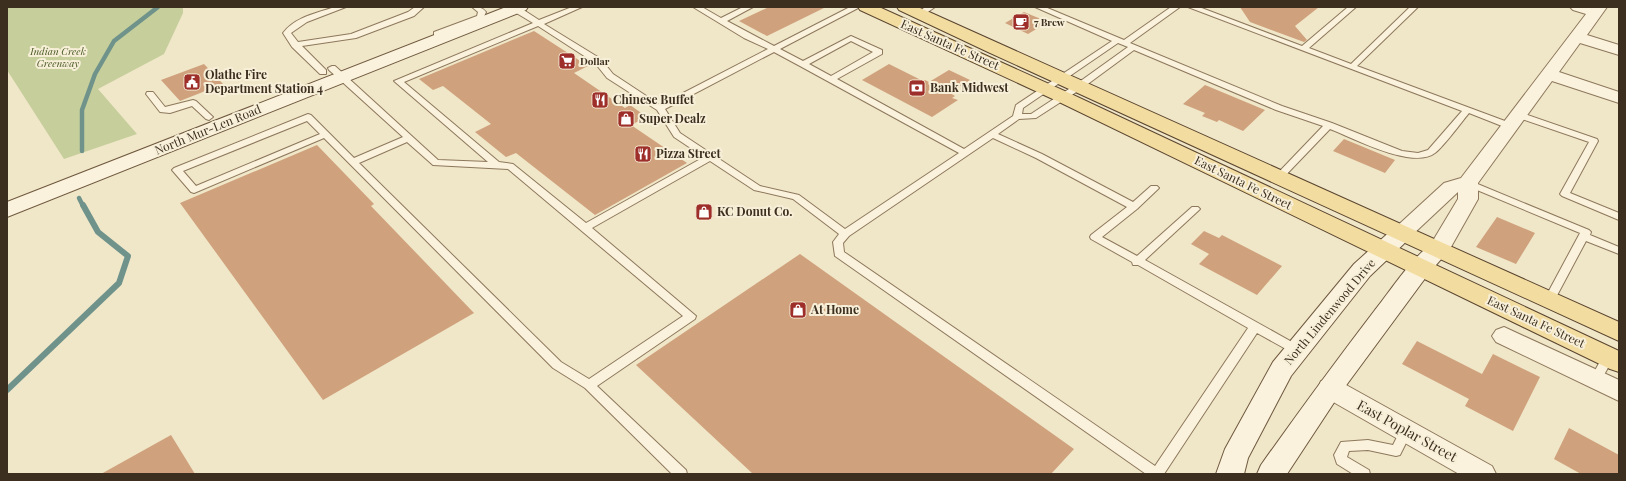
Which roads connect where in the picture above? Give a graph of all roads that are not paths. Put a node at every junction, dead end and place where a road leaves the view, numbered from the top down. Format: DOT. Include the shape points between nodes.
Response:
graph roads {
  1 [pos="342,7"];
  2 [pos="420,7"];
  3 [pos="578,7"];
  4 [pos="697,7"];
  5 [pos="749,7"];
  6 [pos="856,7"];
  7 [pos="866,7"];
  8 [pos="1039,7"];
  9 [pos="1176,7"];
  10 [pos="1192,7"];
  11 [pos="1216,7"];
  12 [pos="1352,7"];
  13 [pos="1414,7"];
  14 [pos="1578,7"];
  15 [pos="481,8"];
  16 [pos="518,8"];
  17 [pos="918,9"];
  18 [pos="1597,10"];
  19 [pos="1208,13"];
  20 [pos="721,21"];
  21 [pos="539,23"];
  22 [pos="1578,37"];
  23 [pos="1122,41"];
  24 [pos="295,45"];
  25 [pos="1133,46"];
  26 [pos="419,47"];
  27 [pos="774,49"];
  28 [pos="1303,49"];
  29 [pos="1619,50"];
  30 [pos="803,64"];
  31 [pos="1352,67"];
  32 [pos="332,72"];
  33 [pos="1550,75"];
  34 [pos="831,80"];
  35 [pos="1061,88"];
  36 [pos="150,94"];
  37 [pos="1619,98"];
  38 [pos="660,108"];
  39 [pos="1467,110"];
  40 [pos="209,117"];
  41 [pos="1017,117"];
  42 [pos="1515,121"];
  43 [pos="1329,125"];
  44 [pos="326,134"];
  45 [pos="992,134"];
  46 [pos="408,138"];
  47 [pos="964,152"];
  48 [pos="711,157"];
  49 [pos="353,162"];
  50 [pos="497,164"];
  51 [pos="1279,177"];
  52 [pos="1468,183"];
  53 [pos="1154,188"];
  54 [pos="7,195"];
  55 [pos="1134,207"];
  56 [pos="1195,209"];
  57 [pos="7,210"];
  58 [pos="1619,217"];
  59 [pos="585,228"];
  60 [pos="1403,232"];
  61 [pos="845,234"];
  62 [pos="1584,236"];
  63 [pos="1439,249"];
  64 [pos="1384,250"];
  65 [pos="1619,251"];
  66 [pos="1138,262"];
  67 [pos="1421,267"];
  68 [pos="1549,300"];
  69 [pos="1254,327"];
  70 [pos="1619,332"];
  71 [pos="1504,336"];
  72 [pos="1297,350"];
  73 [pos="1614,359"];
  74 [pos="1596,379"];
  75 [pos="589,385"];
  76 [pos="1330,388"];
  77 [pos="1619,390"];
  78 [pos="1406,431"];
  79 [pos="681,474"];
  80 [pos="1157,474"];
  81 [pos="1230,474"];
  82 [pos="1270,474"];
  83 [pos="1364,474"];
  84 [pos="1483,474"];
  1 -- 24 [label="lane" via="293,26 287,33"];
  2 -- 24 [label="lane" via="411,14 353,36"];
  3 -- 21 [label="lane"];
  4 -- 20 [label="lane"];
  5 -- 20 [label="lane"];
  6 -- 27 [label="lane"];
  7 -- 35 [label="main road, East Santa Fe Street"];
  8 -- 23 [label="lane"];
  9 -- 23 [label="lane"];
  10 -- 19 [label="lane"];
  11 -- 19 [label="lane"];
  12 -- 28 [label="lane"];
  13 -- 31 [label="lane"];
  14 -- 18 [label="street"];
  15 -- 26 [label="lane" via="480,17 428,38"];
  15 -- 32 [label="main road, North Mur-Len Road"];
  16 -- 21 [label="lane"];
  16 -- 26 [label="main road, North Mur-Len Road"];
  17 -- 35 [label="main road, East Santa Fe Street"];
  18 -- 22 [label="street"];
  19 -- 28 [label="lane"];
  20 -- 27 [label="lane"];
  21 -- 38 [label="lane" via="598,61 610,76"];
  21 -- 50 [label="lane" via="398,81"];
  22 -- 29 [label="street"];
  22 -- 33 [label="street"];
  23 -- 25 [label="lane"];
  23 -- 35 [label="lane"];
  24 -- 32 [label="lane"];
  25 -- 35 [label="lane"];
  25 -- 43 [label="lane" via="1279,108"];
  26 -- 32 [label="main road, North Mur-Len Road"];
  27 -- 30 [label="lane"];
  27 -- 38 [label="lane"];
  28 -- 31 [label="lane"];
  30 -- 34 [label="lane"];
  30 -- 34 [label="lane" via="851,38 879,52"];
  31 -- 39 [label="lane"];
  32 -- 40 [label="main road, North Mur-Len Road"];
  32 -- 46 [label="lane"];
  32 -- 57 [label="main road, North Mur-Len Road"];
  33 -- 37 [label="street"];
  33 -- 42 [label="street"];
  34 -- 47 [label="lane"];
  35 -- 41 [label="lane" via="1033,116"];
  35 -- 41 [label="lane" via="1019,107"];
  35 -- 51 [label="main road, East Santa Fe Street"];
  35 -- 64 [label="main road, East Santa Fe Street"];
  36 -- 40 [label="lane" via="163,110 193,103"];
  38 -- 48 [label="lane" via="677,135"];
  39 -- 42 [label="lane"];
  39 -- 43 [label="lane" via="1431,152 1418,156 1400,154"];
  40 -- 54 [label="main road, North Mur-Len Road"];
  41 -- 45 [label="lane"];
  42 -- 52 [label="street"];
  42 -- 58 [label="lane" via="1594,141 1565,194"];
  43 -- 51 [label="lane"];
  44 -- 44 [label="lane" via="194,190 177,170 308,117"];
  44 -- 49 [label="lane"];
  45 -- 47 [label="lane"];
  45 -- 55 [label="lane"];
  46 -- 49 [label="lane"];
  46 -- 50 [label="lane" via="436,163"];
  47 -- 61 [label="lane"];
  48 -- 59 [label="lane"];
  48 -- 61 [label="lane" via="757,188 796,197"];
  49 -- 75 [label="lane" via="557,365"];
  50 -- 59 [label="lane" via="510,166"];
  51 -- 60 [label="main road, East Santa Fe Street"];
  52 -- 60 [label="street, North Lindenwood Drive" via="1451,187"];
  52 -- 62 [label="lane" via="1586,232"];
  52 -- 63 [label="street" via="1468,199"];
  53 -- 55 [label="lane"];
  55 -- 66 [label="lane" via="1095,238"];
  56 -- 66 [label="lane"];
  59 -- 75 [label="lane" via="691,316"];
  60 -- 63 [label="main road, East Santa Fe Street"];
  60 -- 64 [label="main road, North Lindenwood Drive"];
  61 -- 80 [label="lane" via="838,242 839,254"];
  62 -- 65 [label="lane"];
  62 -- 68 [label="lane"];
  63 -- 67 [label="main road"];
  63 -- 68 [label="main road, East Santa Fe Street"];
  64 -- 67 [label="main road, East Santa Fe Street"];
  64 -- 72 [label="main road, North Lindenwood Drive" via="1362,270"];
  66 -- 69 [label="lane"];
  67 -- 73 [label="main road, East Santa Fe Street"];
  67 -- 76 [label="main road"];
  68 -- 70 [label="main road, East Santa Fe Street"];
  69 -- 72 [label="lane"];
  69 -- 80 [label="lane"];
  71 -- 74 [label="street"];
  72 -- 81 [label="main road, North Lindenwood Drive" via="1282,368 1235,457"];
  73 -- 74 [label="lane"];
  74 -- 77 [label="street"];
  75 -- 79 [label="lane"];
  76 -- 78 [label="street, East Poplar Street"];
  76 -- 82 [label="main road"];
  78 -- 83 [label="lane" via="1396,451 1368,445 1345,446 1340,455 1341,460"];
  78 -- 84 [label="street, East Poplar Street"];
}
